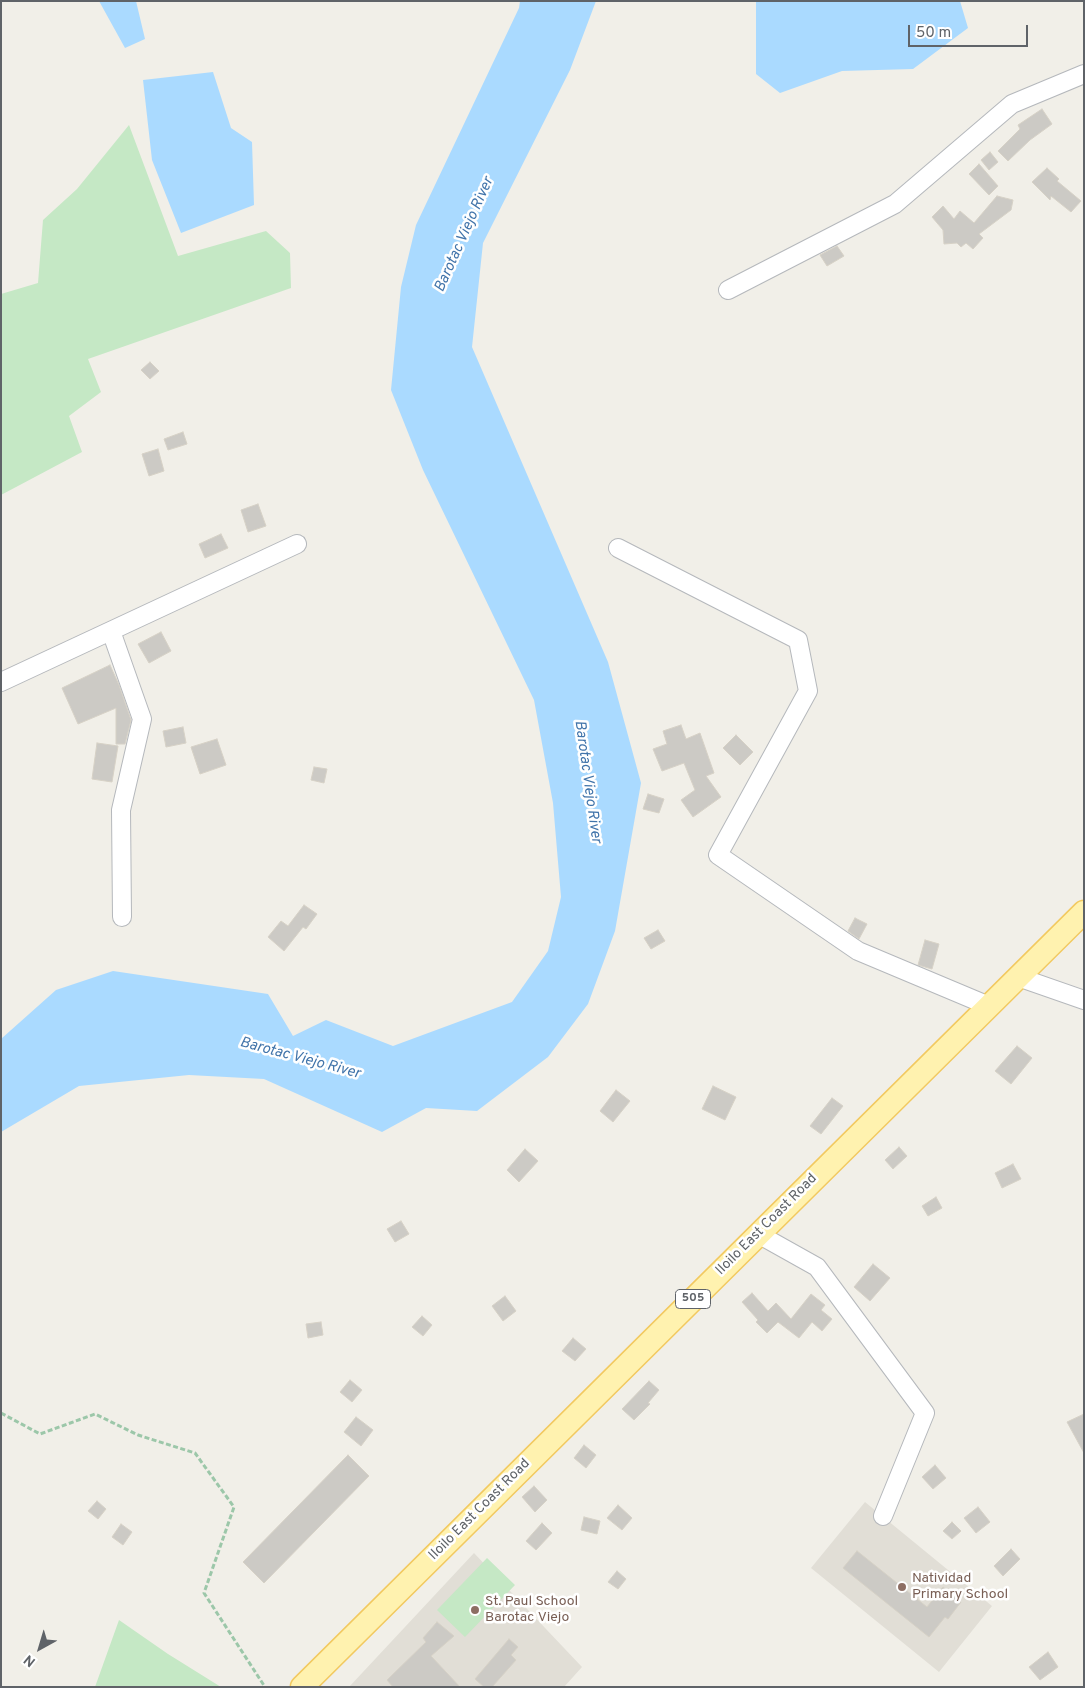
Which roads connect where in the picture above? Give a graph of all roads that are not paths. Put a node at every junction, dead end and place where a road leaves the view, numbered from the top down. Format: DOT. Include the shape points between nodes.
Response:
graph roads {
  1 [pos="1084,74"];
  2 [pos="728,290"];
  3 [pos="297,544"];
  4 [pos="618,548"];
  5 [pos="111,631"];
  6 [pos="1,682"];
  7 [pos="1084,912"];
  8 [pos="122,917"];
  9 [pos="1018,977"];
  10 [pos="1084,1000"];
  11 [pos="989,1006"];
  12 [pos="758,1234"];
  13 [pos="883,1516"];
  14 [pos="302,1687"];
  1 -- 2 [label="street" via="1012,104 895,204"];
  3 -- 5 [label="street"];
  4 -- 11 [label="street" via="798,640 808,691 718,855 858,951"];
  5 -- 6 [label="street"];
  5 -- 8 [label="street" via="142,719 121,810"];
  7 -- 9 [label="main road, Iloilo East Coast Road / 505"];
  9 -- 10 [label="street"];
  9 -- 11 [label="main road, Iloilo East Coast Road / 505"];
  11 -- 12 [label="main road, Iloilo East Coast Road / 505"];
  12 -- 13 [label="street" via="817,1267 925,1413"];
  12 -- 14 [label="main road, Iloilo East Coast Road / 505"];
}
